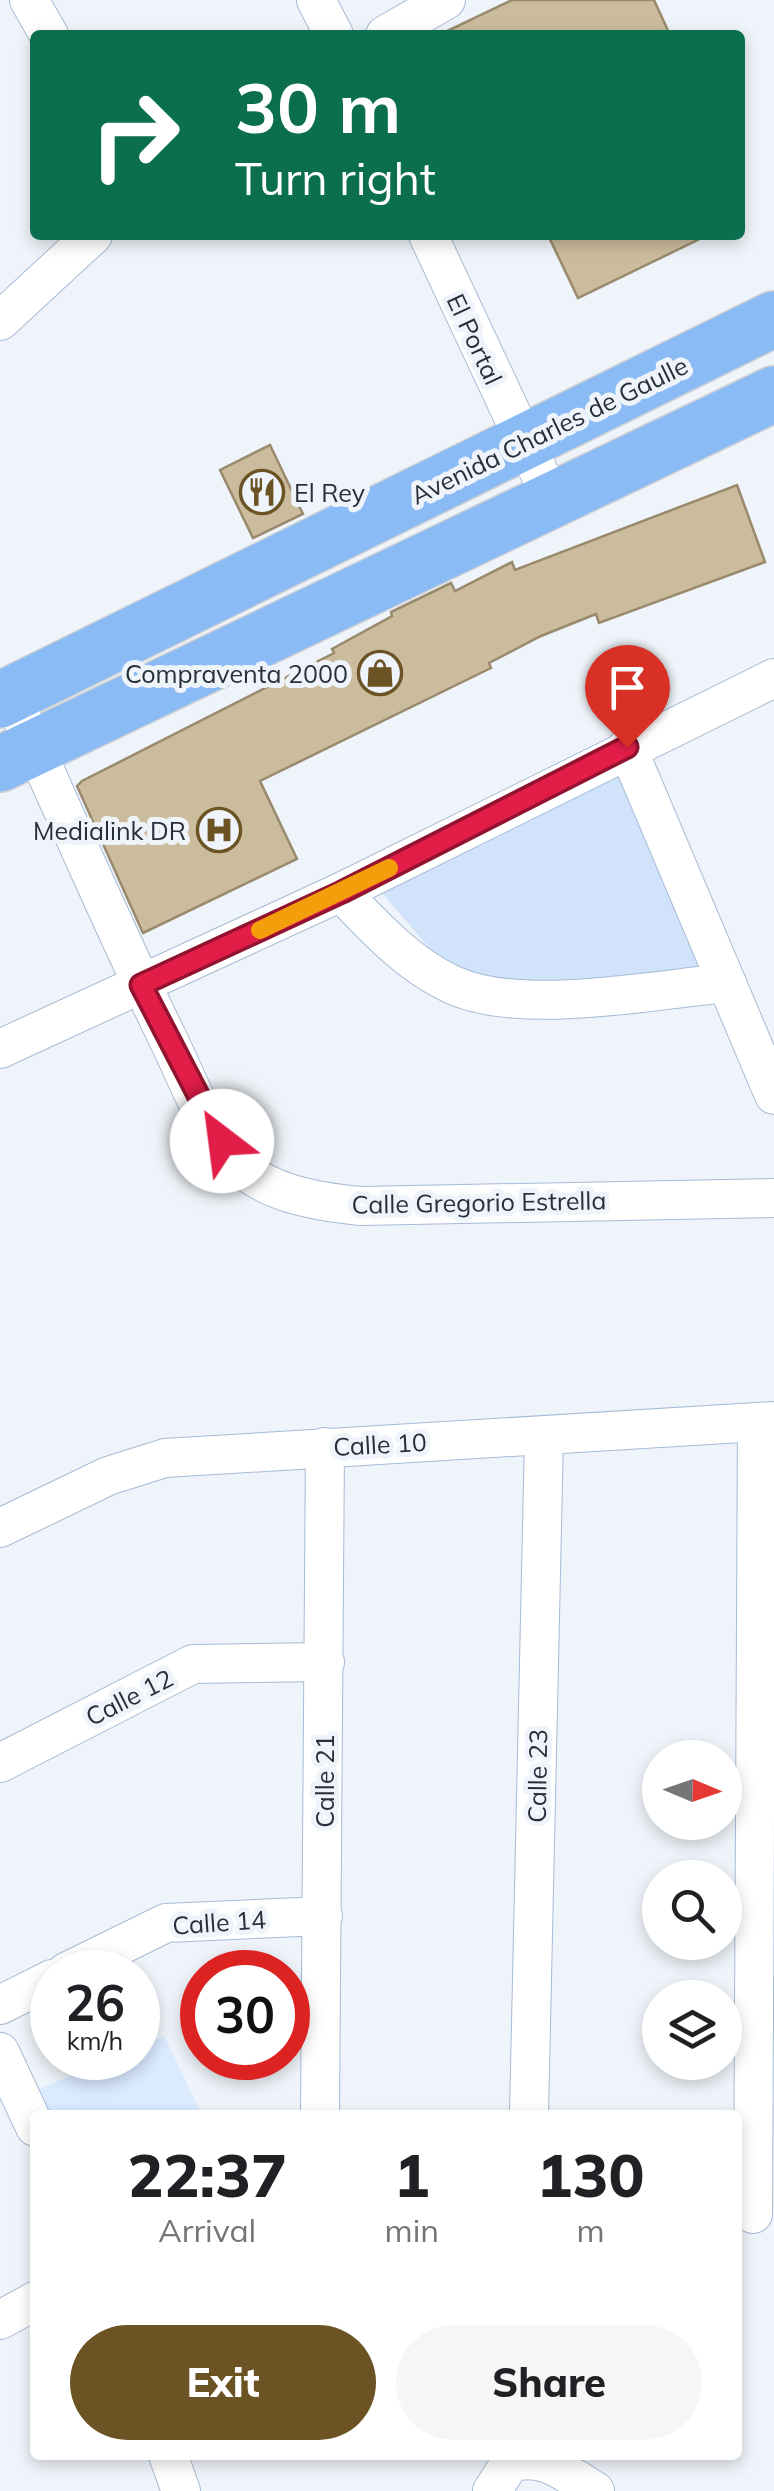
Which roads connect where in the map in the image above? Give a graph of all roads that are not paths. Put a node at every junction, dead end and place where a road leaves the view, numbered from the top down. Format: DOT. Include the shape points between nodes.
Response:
graph roads {
  1 [pos="30,0"];
  2 [pos="316,0"];
  3 [pos="446,0"];
  4 [pos="45,30"];
  5 [pos="331,30"];
  6 [pos="394,30"];
  7 [pos="87,240"];
  8 [pos="430,240"];
  9 [pos="774,319"];
  10 [pos="0,321"];
  11 [pos="774,394"];
  12 [pos="523,444"];
  13 [pos="553,502"];
  14 [pos="774,678"];
  15 [pos="6,697"];
  16 [pos="627,747"];
  17 [pos="17,756"];
  18 [pos="342,892"];
  19 [pos="727,983"];
  20 [pos="141,985"];
  21 [pos="0,1049"];
  22 [pos="774,1095"];
  23 [pos="774,1198"];
  24 [pos="765,1422"];
  25 [pos="544,1437"];
  26 [pos="325,1446"];
  27 [pos="0,1528"];
  28 [pos="325,1662"];
  29 [pos="0,1763"];
  30 [pos="324,1916"];
  31 [pos="112,1950"];
  32 [pos="30,1990"];
  33 [pos="0,2005"];
  34 [pos="0,2052"];
  35 [pos="320,2110"];
  36 [pos="529,2110"];
  37 [pos="30,2116"];
  38 [pos="755,2215"];
  39 [pos="30,2304"];
  40 [pos="0,2320"];
  41 [pos="520,2460"];
  42 [pos="545,2460"];
  43 [pos="492,2491"];
  44 [pos="595,2491"];
  1 -- 4 [label="street"];
  2 -- 5 [label="street"];
  3 -- 6 [label="street"];
  7 -- 10 [label="street"];
  8 -- 12 [label="street, El Portal"];
  9 -- 12 [label="main road, Avenida Charles de Gaulle"];
  11 -- 13 [label="main road"];
  12 -- 13 [label="street, El Portal"];
  12 -- 15 [label="main road, Avenida Charles de Gaulle"];
  13 -- 17 [label="main road"];
  14 -- 16 [label="street"];
  15 -- 17 [label="street, Calle Gregorio Estrella"];
  16 -- 18 [label="street"];
  16 -- 19 [label="street"];
  17 -- 20 [label="street, Calle Gregorio Estrella"];
  18 -- 19 [label="street" via="412,961 492,998"];
  18 -- 20 [label="street"];
  19 -- 22 [label="street"];
  20 -- 21 [label="street"];
  20 -- 23 [label="street, Calle Gregorio Estrella" via="235,1161 262,1182 317,1202"];
  24 -- 25 [label="street, Calle 10"];
  24 -- 38 [label="street"];
  25 -- 26 [label="street, Calle 10"];
  25 -- 36 [label="street, Calle 23"];
  26 -- 27 [label="street, Calle 10" via="165,1458 108,1476"];
  26 -- 28 [label="street, Calle 21"];
  28 -- 29 [label="street, Calle 12" via="193,1664"];
  28 -- 30 [label="street, Calle 21"];
  30 -- 31 [label="street, Calle 14" via="166,1924"];
  30 -- 35 [label="street, Calle 21"];
  32 -- 33 [label="street"];
  34 -- 37 [label="street"];
  39 -- 40 [label="street"];
  41 -- 43 [label="street" via="510,2463"];
  42 -- 44 [label="street"];
}
